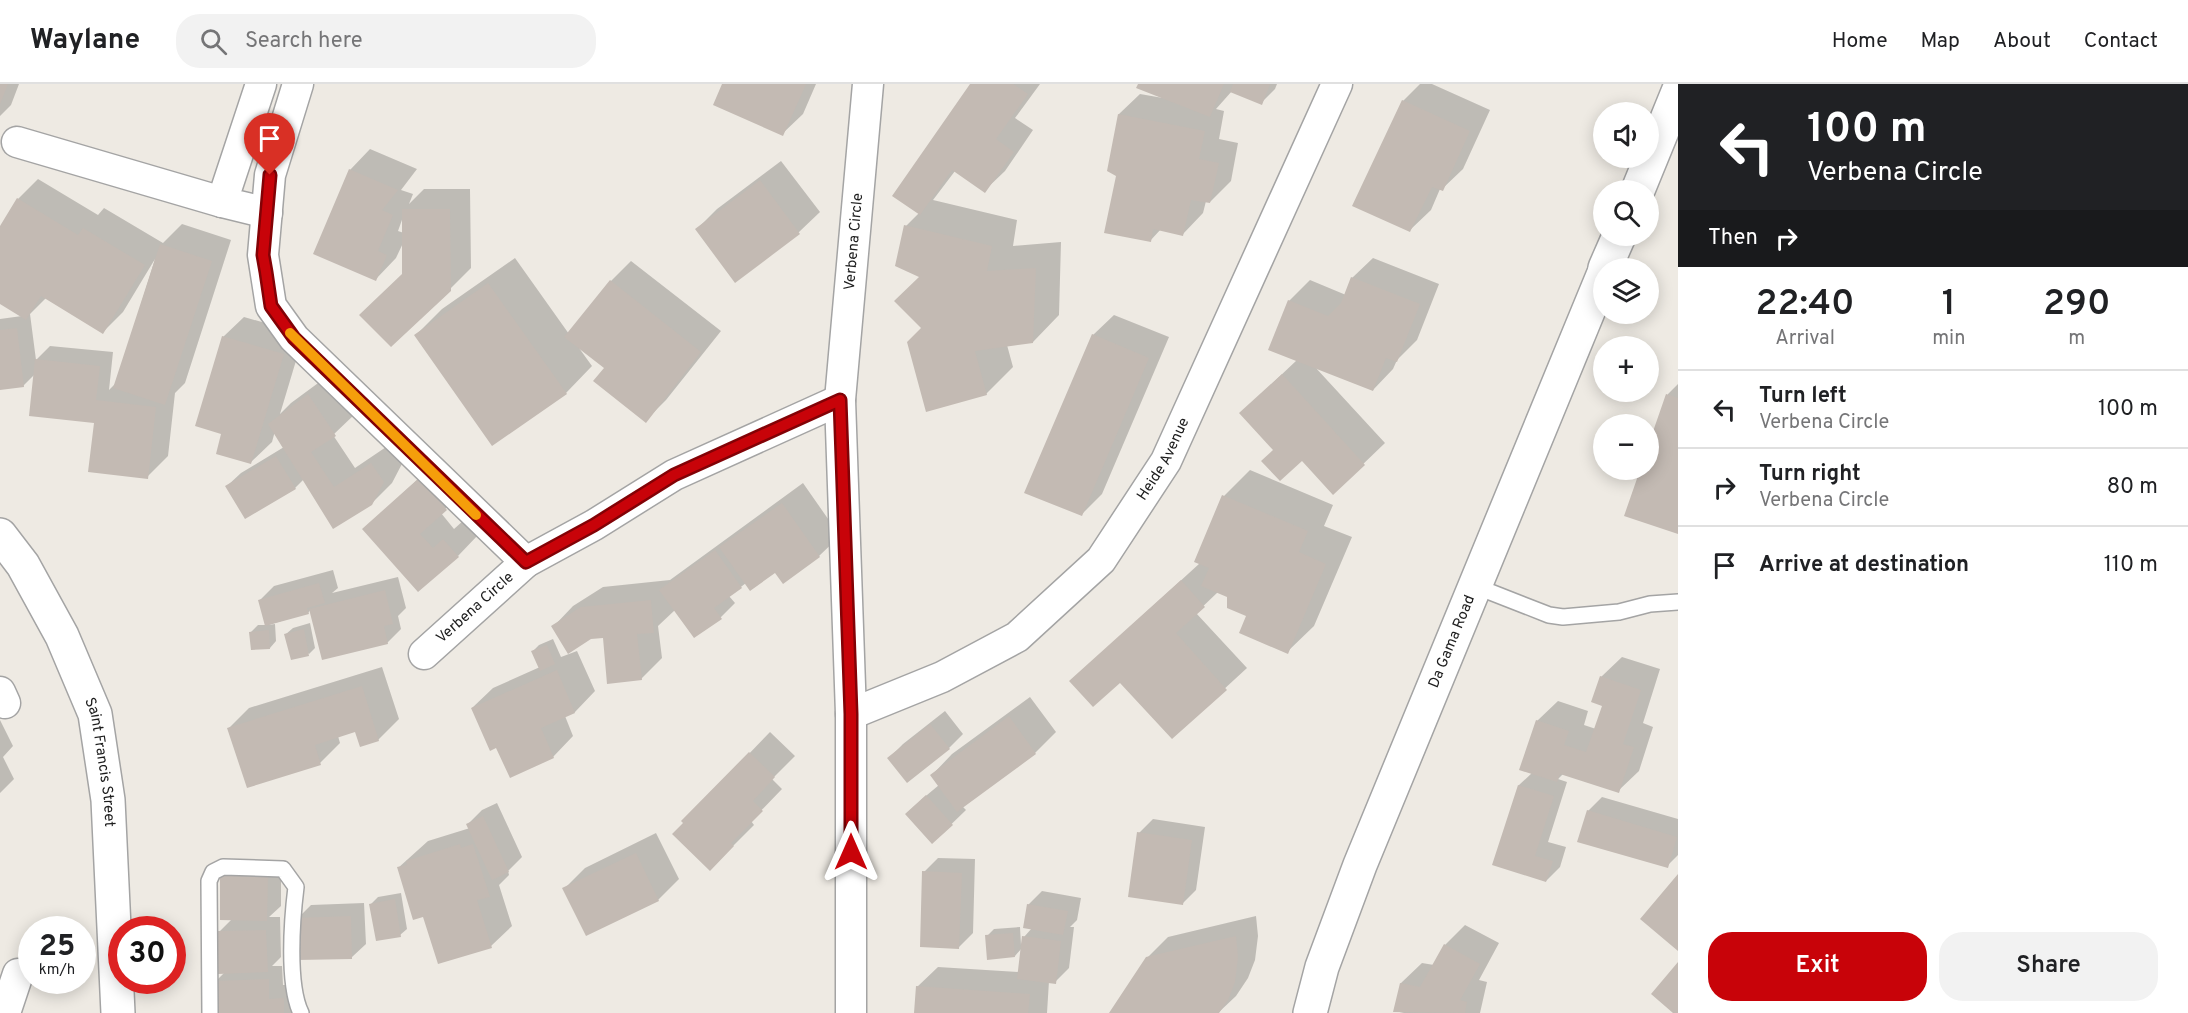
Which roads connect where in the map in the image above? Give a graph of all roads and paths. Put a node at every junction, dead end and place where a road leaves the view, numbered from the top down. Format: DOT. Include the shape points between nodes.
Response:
graph roads {
  1 [pos="261,84"];
  2 [pos="298,84"];
  3 [pos="868,84"];
  4 [pos="1337,84"];
  5 [pos="1678,92"];
  6 [pos="17,142"];
  7 [pos="1642,180"];
  8 [pos="222,202"];
  9 [pos="267,213"];
  10 [pos="1593,299"];
  11 [pos="840,400"];
  12 [pos="0,535"];
  13 [pos="526,562"];
  14 [pos="1474,586"];
  15 [pos="1678,602"];
  16 [pos="424,654"];
  17 [pos="851,714"];
  18 [pos="18,974"];
  19 [pos="5,1013"];
  20 [pos="118,1013"];
  21 [pos="210,1013"];
  22 [pos="301,1013"];
  23 [pos="851,1013"];
  24 [pos="1310,1013"];
  1 -- 8 [label="street"];
  2 -- 9 [label="street, Verbena Circle" via="270,175"];
  3 -- 11 [label="street, Verbena Circle"];
  4 -- 17 [label="street, Heide Avenue" via="1166,461 1101,560 1017,637 942,677"];
  5 -- 7 [label="street"];
  6 -- 8 [label="street"];
  8 -- 9 [label="street"];
  9 -- 13 [label="street, Verbena Circle" via="263,255 271,306 294,338"];
  10 -- 14 [label="street, Da Gama Road"];
  11 -- 13 [label="street, Verbena Circle" via="674,475"];
  11 -- 17 [label="street, Verbena Circle"];
  12 -- 20 [label="street, Saint Francis Street" via="23,565 62,636 95,714 108,801"];
  13 -- 16 [label="street, Verbena Circle"];
  14 -- 15 [label="lane" via="1563,617"];
  14 -- 24 [label="street, Da Gama Road" via="1360,865 1322,967"];
  17 -- 23 [label="street, Verbena Circle"];
  18 -- 19 [label="street"];
  21 -- 22 [label="lane" via="209,881 213,872 223,867 283,869 296,887 293,975"];
}
